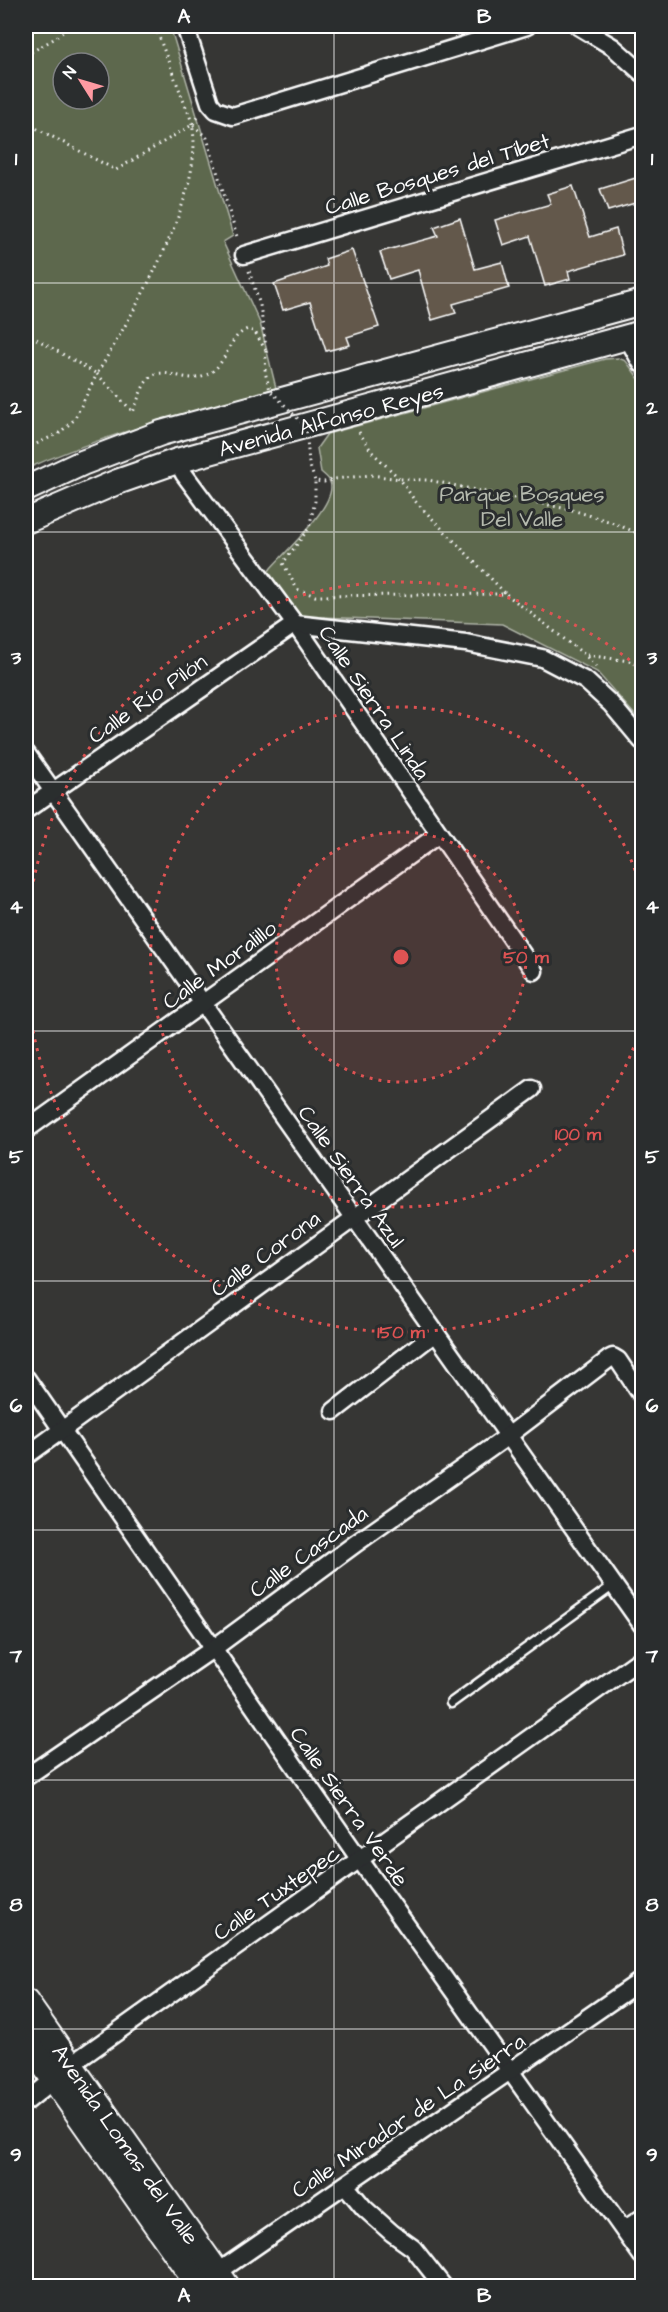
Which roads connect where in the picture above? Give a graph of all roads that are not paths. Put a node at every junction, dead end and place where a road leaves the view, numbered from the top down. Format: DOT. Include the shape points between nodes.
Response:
graph roads {
  1 [pos="185,26"];
  2 [pos="527,26"];
  3 [pos="578,26"];
  4 [pos="642,73"];
  5 [pos="642,135"];
  6 [pos="244,255"];
  7 [pos="642,302"];
  8 [pos="635,335"];
  9 [pos="642,364"];
  10 [pos="177,461"];
  11 [pos="26,489"];
  12 [pos="26,521"];
  13 [pos="295,624"];
  14 [pos="642,741"];
  15 [pos="26,753"];
  16 [pos="53,790"];
  17 [pos="26,810"];
  18 [pos="438,834"];
  19 [pos="534,971"];
  20 [pos="203,1003"];
  21 [pos="532,1089"];
  22 [pos="26,1130"];
  23 [pos="353,1217"];
  24 [pos="435,1333"];
  25 [pos="26,1378"];
  26 [pos="642,1396"];
  27 [pos="334,1411"];
  28 [pos="61,1430"];
  29 [pos="508,1436"];
  30 [pos="26,1456"];
  31 [pos="615,1584"];
  32 [pos="642,1625"];
  33 [pos="214,1648"];
  34 [pos="642,1658"];
  35 [pos="451,1703"];
  36 [pos="26,1777"];
  37 [pos="360,1860"];
  38 [pos="642,1980"];
  39 [pos="26,2002"];
  40 [pos="26,2040"];
  41 [pos="511,2072"];
  42 [pos="63,2073"];
  43 [pos="26,2102"];
  44 [pos="345,2185"];
  45 [pos="642,2218"];
  46 [pos="624,2230"];
  47 [pos="642,2256"];
  48 [pos="210,2283"];
  49 [pos="443,2286"];
  1 -- 2 [label="street" via="210,103 216,110 233,116"];
  3 -- 4 [label="street" via="613,47"];
  5 -- 6 [label="street, Calle Bosques del Tíbet"];
  7 -- 11 [label="main road, Avenida Alfonso Reyes" via="161,433"];
  8 -- 9 [label="street"];
  8 -- 10 [label="main road, Avenida Alfonso Reyes"];
  10 -- 12 [label="main road, Avenida Alfonso Reyes"];
  10 -- 13 [label="street, Calle Sierra Linda"];
  13 -- 14 [label="street" via="466,643 542,658 586,681"];
  13 -- 16 [label="street, Calle Río Pilón"];
  13 -- 18 [label="street, Calle Sierra Linda"];
  15 -- 16 [label="street, Calle Sierra Azul"];
  16 -- 17 [label="street, Calle Río Pilón"];
  16 -- 20 [label="street, Calle Sierra Azul"];
  18 -- 19 [label="street, Calle Sierra Linda"];
  18 -- 20 [label="street, Calle Moralillo"];
  20 -- 22 [label="street, Calle Moralillo"];
  20 -- 23 [label="street, Calle Sierra Azul"];
  21 -- 23 [label="street, Calle Corona"];
  23 -- 24 [label="street, Calle Sierra Azul"];
  23 -- 28 [label="street, Calle Corona"];
  24 -- 27 [label="street"];
  24 -- 29 [label="street, Calle Sierra Azul"];
  25 -- 28 [label="street, Calle Sierra Verde"];
  26 -- 29 [label="street, Calle Cascada" via="613,1357"];
  28 -- 30 [label="street, Calle Corona"];
  28 -- 33 [label="street, Calle Sierra Verde"];
  29 -- 31 [label="street, Calle Sierra Azul"];
  29 -- 33 [label="street, Calle Cascada"];
  31 -- 32 [label="street, Calle Sierra Azul"];
  31 -- 35 [label="lane"];
  33 -- 36 [label="street, Calle Cascada"];
  33 -- 37 [label="street, Calle Sierra Verde"];
  34 -- 37 [label="street, Calle Tuxtepec"];
  37 -- 41 [label="street, Calle Sierra Verde"];
  37 -- 42 [label="street, Calle Tuxtepec"];
  38 -- 41 [label="street, Calle Mirador de La Sierra"];
  39 -- 42 [label="main road, Avenida Lomas del Valle"];
  40 -- 42 [label="main road, Avenida Lomas del Valle"];
  41 -- 44 [label="street, Calle Mirador de La Sierra"];
  41 -- 46 [label="street, Calle Sierra Verde"];
  42 -- 43 [label="street, Calle Tuxtepec"];
  42 -- 48 [label="main road, Avenida Lomas del Valle"];
  44 -- 48 [label="street, Calle Mirador de La Sierra"];
  44 -- 49 [label="street" via="364,2208 413,2248"];
  45 -- 46 [label="street"];
  46 -- 47 [label="street, Calle Sierra Verde"];
}
